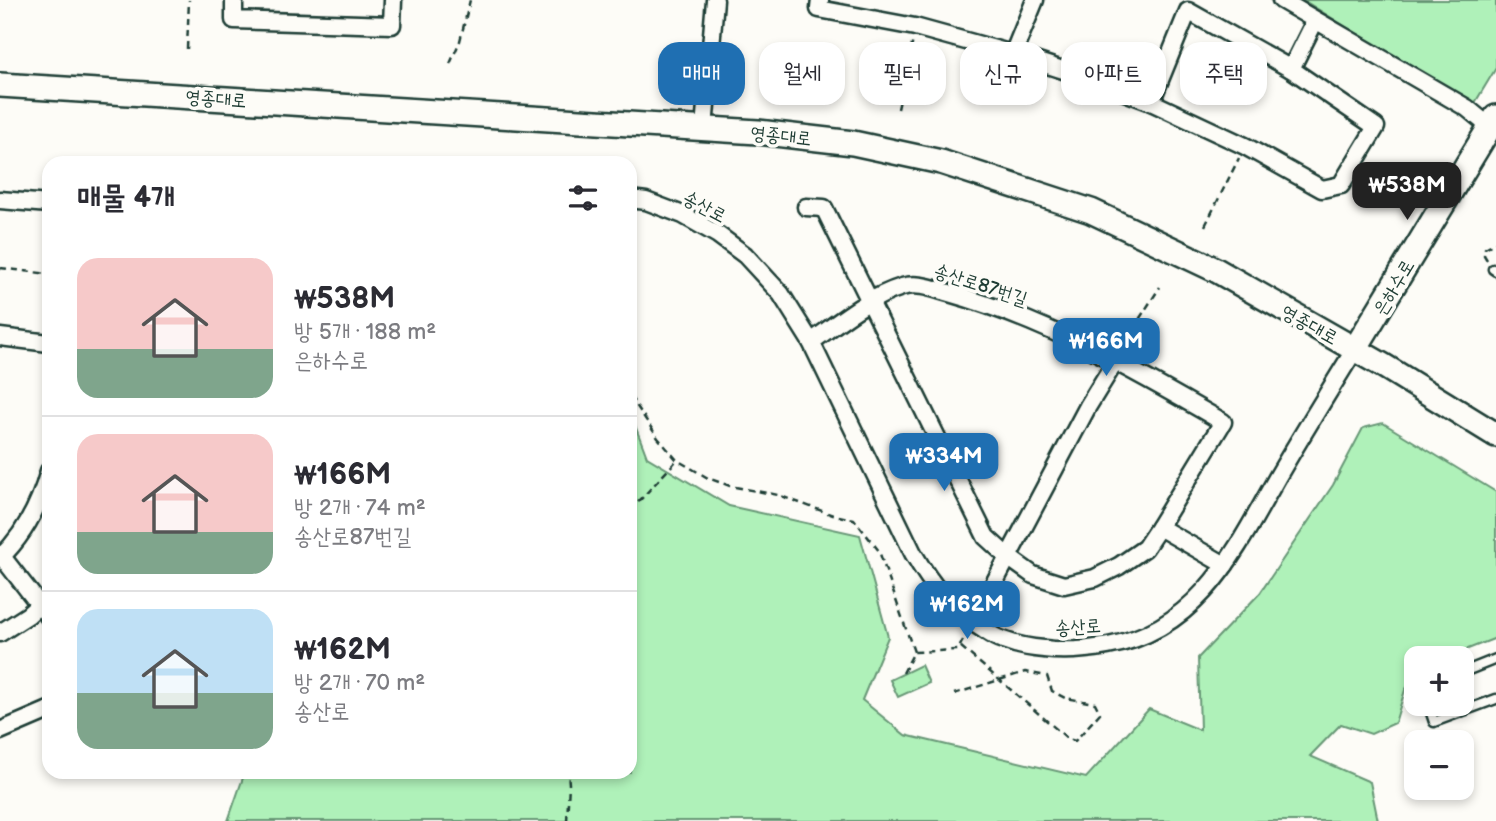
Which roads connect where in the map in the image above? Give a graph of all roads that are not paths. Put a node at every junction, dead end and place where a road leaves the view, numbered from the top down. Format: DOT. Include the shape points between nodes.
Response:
graph roads {
  1 [pos="234,0"];
  2 [pos="393,0"];
  3 [pos="715,0"];
  4 [pos="820,0"];
  5 [pos="1035,0"];
  6 [pos="1281,0"];
  7 [pos="1315,21"];
  8 [pos="969,42"];
  9 [pos="1018,42"];
  10 [pos="1166,67"];
  11 [pos="1291,69"];
  12 [pos="0,85"];
  13 [pos="1158,105"];
  14 [pos="1494,125"];
  15 [pos="704,128"];
  16 [pos="0,200"];
  17 [pos="637,200"];
  18 [pos="42,203"];
  19 [pos="806,207"];
  20 [pos="870,302"];
  21 [pos="0,337"];
  22 [pos="42,342"];
  23 [pos="811,342"];
  24 [pos="1355,349"];
  25 [pos="1116,358"];
  26 [pos="1496,435"];
  27 [pos="42,495"];
  28 [pos="1160,527"];
  29 [pos="1,556"];
  30 [pos="1008,557"];
  31 [pos="1225,565"];
  32 [pos="42,608"];
  33 [pos="42,612"];
  34 [pos="970,628"];
  35 [pos="0,633"];
  36 [pos="1496,659"];
  37 [pos="1474,668"];
  38 [pos="1496,699"];
  39 [pos="1474,707"];
  40 [pos="42,713"];
  41 [pos="1432,716"];
  42 [pos="1450,716"];
  43 [pos="0,731"];
  1 -- 2 [label="street" via="234,20 392,25"];
  3 -- 15 [label="street"];
  4 -- 8 [label="street" via="819,9"];
  5 -- 9 [label="street"];
  6 -- 7 [label="street"];
  7 -- 11 [label="street"];
  7 -- 14 [label="street"];
  10 -- 11 [label="street" via="1188,11"];
  11 -- 13 [label="street" via="1376,127 1341,185 1322,189"];
  12 -- 15 [label="street, 영종대로"];
  14 -- 24 [label="street, 은하수로"];
  15 -- 24 [label="street, 영종대로" via="853,143 916,156 1091,211 1216,270"];
  16 -- 18 [label="street"];
  17 -- 23 [label="street, 송산로" via="683,215 745,255 781,294"];
  19 -- 20 [label="street" via="824,208"];
  20 -- 23 [label="street, 송산로87번길"];
  20 -- 25 [label="street, 송산로87번길" via="904,286 923,286 1019,317"];
  20 -- 30 [label="street" via="986,537"];
  21 -- 22 [label="street"];
  23 -- 34 [label="street, 송산로" via="923,571"];
  24 -- 26 [label="street, 영종대로"];
  24 -- 31 [label="street, 송산로"];
  25 -- 28 [label="street, 송산로87번길" via="1223,422"];
  25 -- 30 [label="street"];
  27 -- 29 [label="street" via="33,515"];
  28 -- 30 [label="street" via="1145,548 1118,566 1096,578 1064,585 1033,575"];
  28 -- 31 [label="street"];
  29 -- 32 [label="street"];
  30 -- 34 [label="street"];
  31 -- 34 [label="street, 송산로" via="1202,595 1157,630 1114,645 1067,651 1025,647"];
  33 -- 35 [label="street"];
  36 -- 37 [label="lane"];
  38 -- 39 [label="lane"];
  40 -- 43 [label="street"];
  41 -- 42 [label="lane" via="1434,722"];
}
